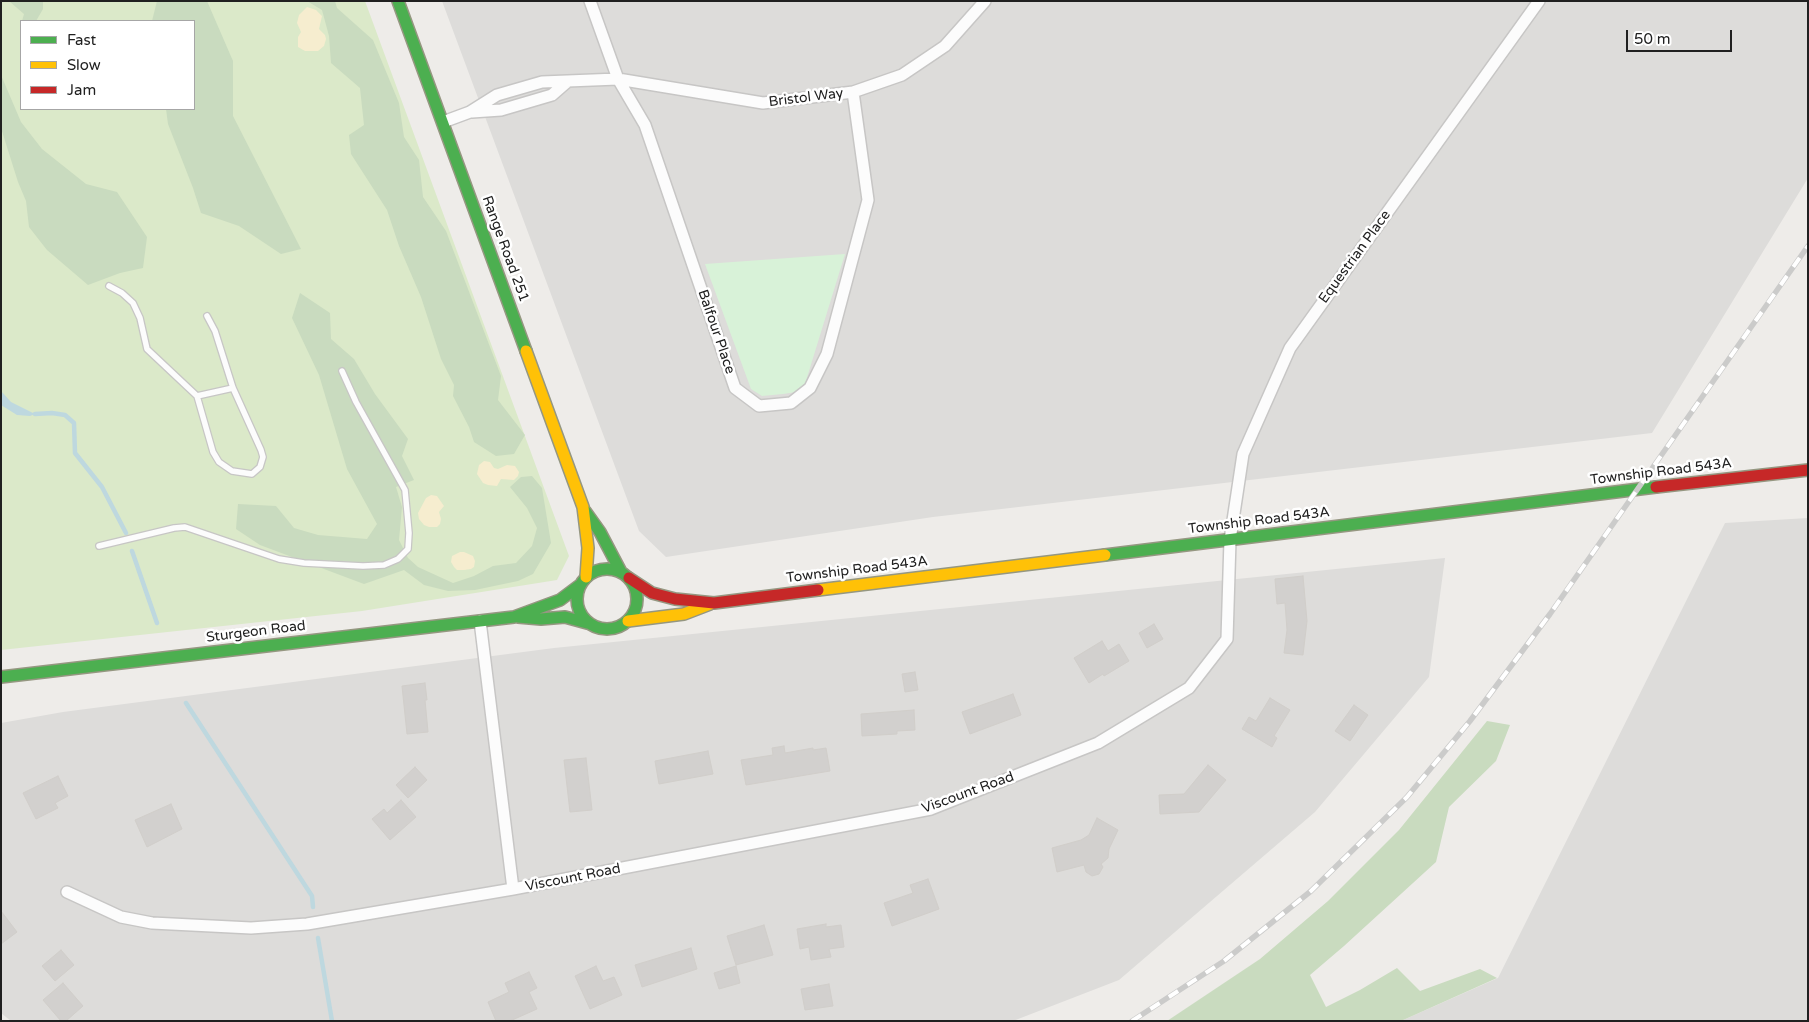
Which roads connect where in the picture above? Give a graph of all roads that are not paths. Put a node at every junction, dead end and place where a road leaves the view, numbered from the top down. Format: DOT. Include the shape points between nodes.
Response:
graph roads {
  1 [pos="398,1"];
  2 [pos="590,1"];
  3 [pos="985,1"];
  4 [pos="1539,1"];
  5 [pos="618,79"];
  6 [pos="568,82"];
  7 [pos="853,92"];
  8 [pos="470,112"];
  9 [pos="443,122"];
  10 [pos="109,286"];
  11 [pos="207,316"];
  12 [pos="342,371"];
  13 [pos="233,388"];
  14 [pos="197,396"];
  15 [pos="1808,470"];
  16 [pos="583,507"];
  17 [pos="1230,540"];
  18 [pos="99,546"];
  19 [pos="625,575"];
  20 [pos="583,581"];
  21 [pos="714,603"];
  22 [pos="514,616"];
  23 [pos="480,621"];
  24 [pos="628,621"];
  25 [pos="587,623"];
  26 [pos="1,677"];
  27 [pos="513,889"];
  28 [pos="67,892"];
  1 -- 9 [label="main road, Range Road 251"];
  2 -- 5 [label="street, Balfour Place"];
  3 -- 7 [label="street, Bristol Way" via="944,46 902,75"];
  4 -- 17 [label="street, Equestrian Place" via="1290,348 1243,454"];
  5 -- 6 [label="street, Bristol Way"];
  5 -- 7 [label="street, Bristol Way" via="764,103"];
  5 -- 7 [label="street, Balfour Place" via="645,125 735,388 759,406 791,403 810,388 828,354 868,200"];
  6 -- 8 [label="street, Bristol Way" via="542,82 504,92"];
  6 -- 8 [label="street, Bristol Way" via="552,95 501,110"];
  8 -- 9 [label="street, Bristol Way"];
  9 -- 16 [label="main road, Range Road 251"];
  10 -- 14 [label="lane" via="133,303 147,349"];
  11 -- 13 [label="lane"];
  12 -- 18 [label="lane" via="405,490 408,550 398,559 384,565 363,566 304,563 279,559 185,528"];
  13 -- 14 [label="lane"];
  13 -- 14 [label="lane" via="263,457 260,467 252,474 232,470 219,462 212,452"];
  15 -- 17 [label="main road, Township Road 543A"];
  16 -- 19 [label="main road, Range Road 251"];
  16 -- 20 [label="main road, Range Road 251" via="588,548"];
  17 -- 21 [label="main road, Township Road 543A"];
  17 -- 27 [label="street, Viscount Road" via="1227,639 1189,688 1098,744 931,809"];
  19 -- 20 [label="main road" via="612,569 602,569"];
  19 -- 21 [label="main road, Township Road 543A" via="652,594"];
  19 -- 24 [label="main road" via="637,594 634,613"];
  20 -- 22 [label="main road, Sturgeon Road" via="560,600"];
  20 -- 25 [label="main road" via="577,594 577,605"];
  21 -- 24 [label="main road, Township Road 543A" via="684,614"];
  22 -- 23 [label="main road, Sturgeon Road"];
  22 -- 25 [label="main road, Sturgeon Road" via="565,617"];
  23 -- 26 [label="main road, Sturgeon Road"];
  23 -- 27 [label="street, Viscount Road"];
  24 -- 25 [label="main road" via="613,629 595,628"];
  27 -- 28 [label="street, Viscount Road" via="306,924 251,928 152,923 121,917"];
}
